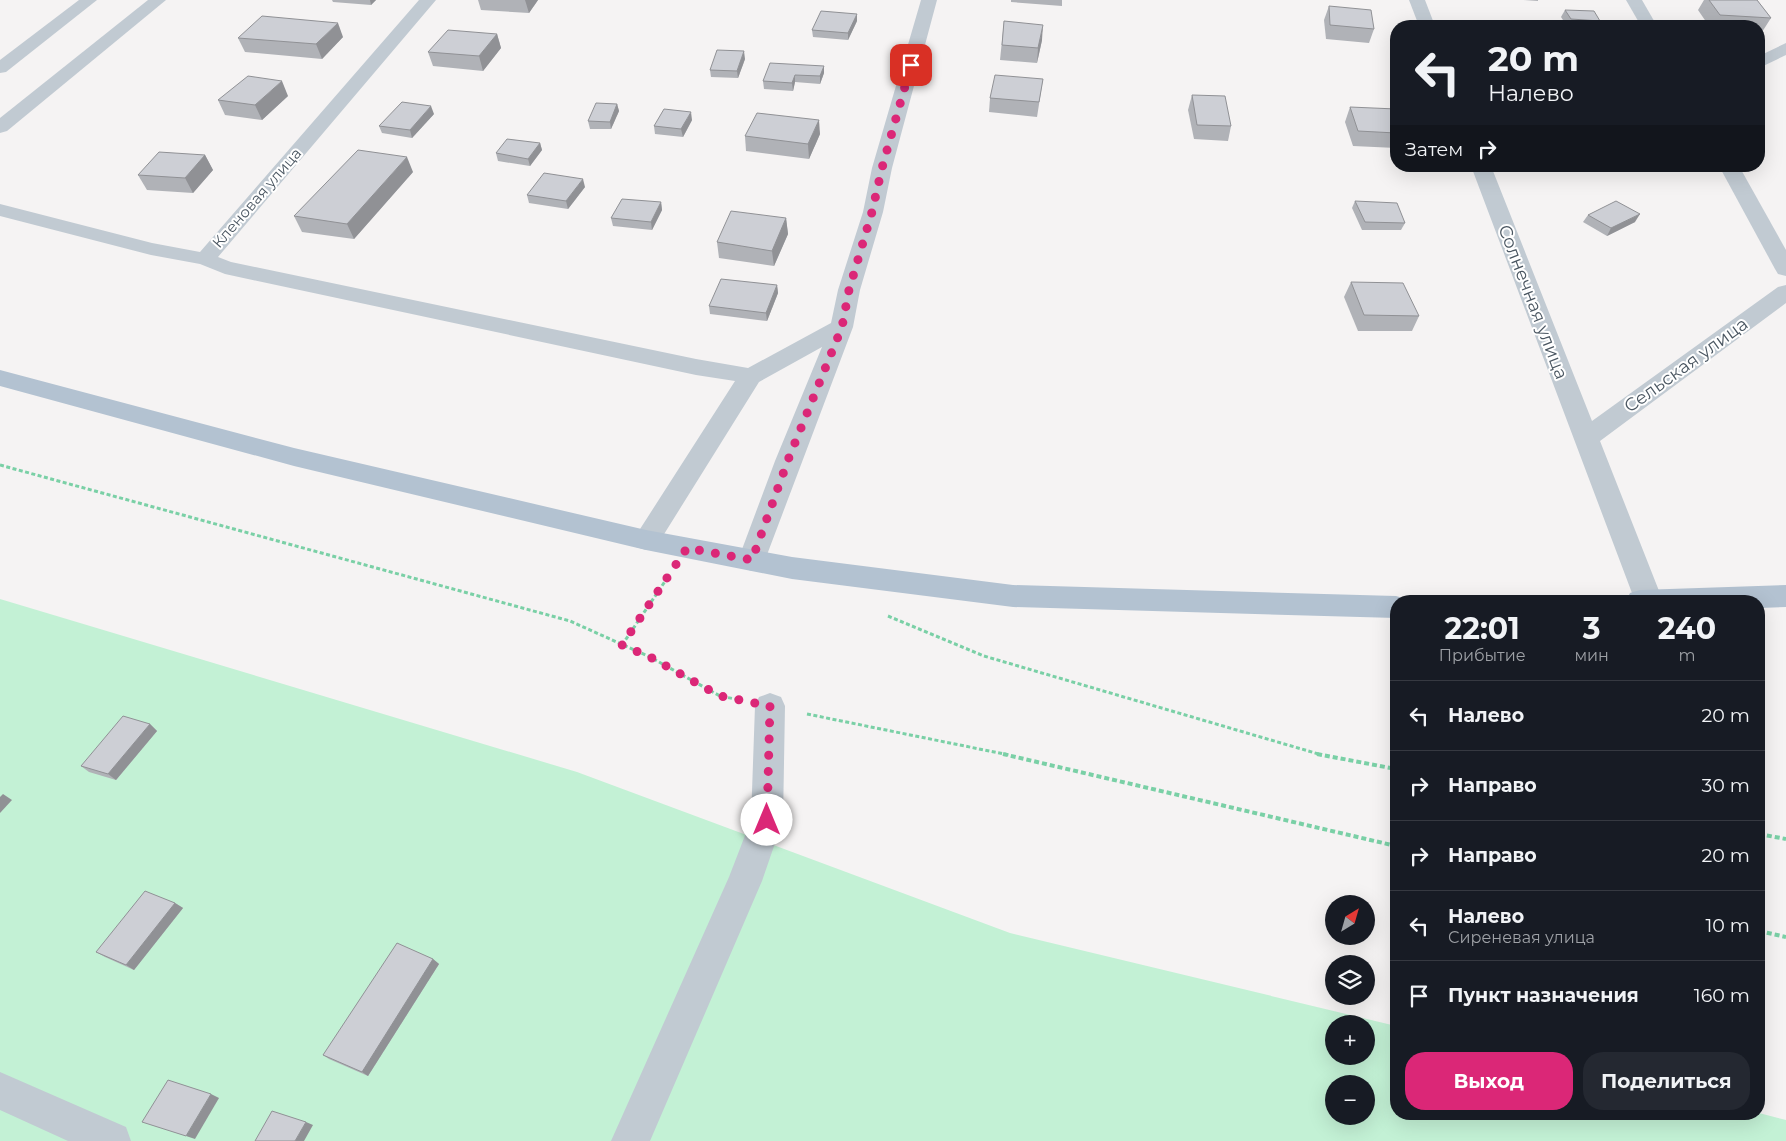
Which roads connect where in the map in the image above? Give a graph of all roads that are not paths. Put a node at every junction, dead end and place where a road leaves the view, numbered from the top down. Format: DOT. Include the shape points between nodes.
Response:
graph roads {
  1 [pos="89,0"];
  2 [pos="158,0"];
  3 [pos="428,0"];
  4 [pos="929,0"];
  5 [pos="1417,0"];
  6 [pos="1634,0"];
  7 [pos="1425,20"];
  8 [pos="1646,20"];
  9 [pos="1786,48"];
  10 [pos="1765,60"];
  11 [pos="0,68"];
  12 [pos="0,127"];
  13 [pos="1483,172"];
  14 [pos="1732,172"];
  15 [pos="0,210"];
  16 [pos="205,259"];
  17 [pos="1786,269"];
  18 [pos="1786,292"];
  19 [pos="842,327"];
  20 [pos="751,376"];
  21 [pos="0,378"];
  22 [pos="1586,438"];
  23 [pos="646,540"];
  24 [pos="752,560"];
  25 [pos="1647,595"];
  26 [pos="1786,596"];
  27 [pos="1765,597"];
  28 [pos="1390,608"];
  29 [pos="770,706"];
  30 [pos="0,1091"];
  31 [pos="112,1141"];
  32 [pos="630,1141"];
  1 -- 11 [label="street"];
  2 -- 12 [label="street" via="17,104"];
  3 -- 16 [label="street, Кленовая улица"];
  4 -- 19 [label="street" via="849,290"];
  5 -- 7 [label="street"];
  6 -- 8 [label="street"];
  9 -- 10 [label="street"];
  13 -- 22 [label="street, Солнечная улица"];
  14 -- 17 [label="street"];
  15 -- 16 [label="street, Кленовая улица" via="151,249"];
  16 -- 20 [label="street" via="225,267 696,368"];
  18 -- 22 [label="street, Сельская улица"];
  19 -- 20 [label="street"];
  19 -- 24 [label="street"];
  20 -- 23 [label="street"];
  21 -- 23 [label="main road" via="294,457"];
  22 -- 25 [label="street, Солнечная улица"];
  23 -- 24 [label="main road"];
  24 -- 28 [label="main road" via="1014,596"];
  26 -- 27 [label="main road"];
  29 -- 32 [label="street" via="767,820 745,882"];
  30 -- 31 [label="street"];
}
